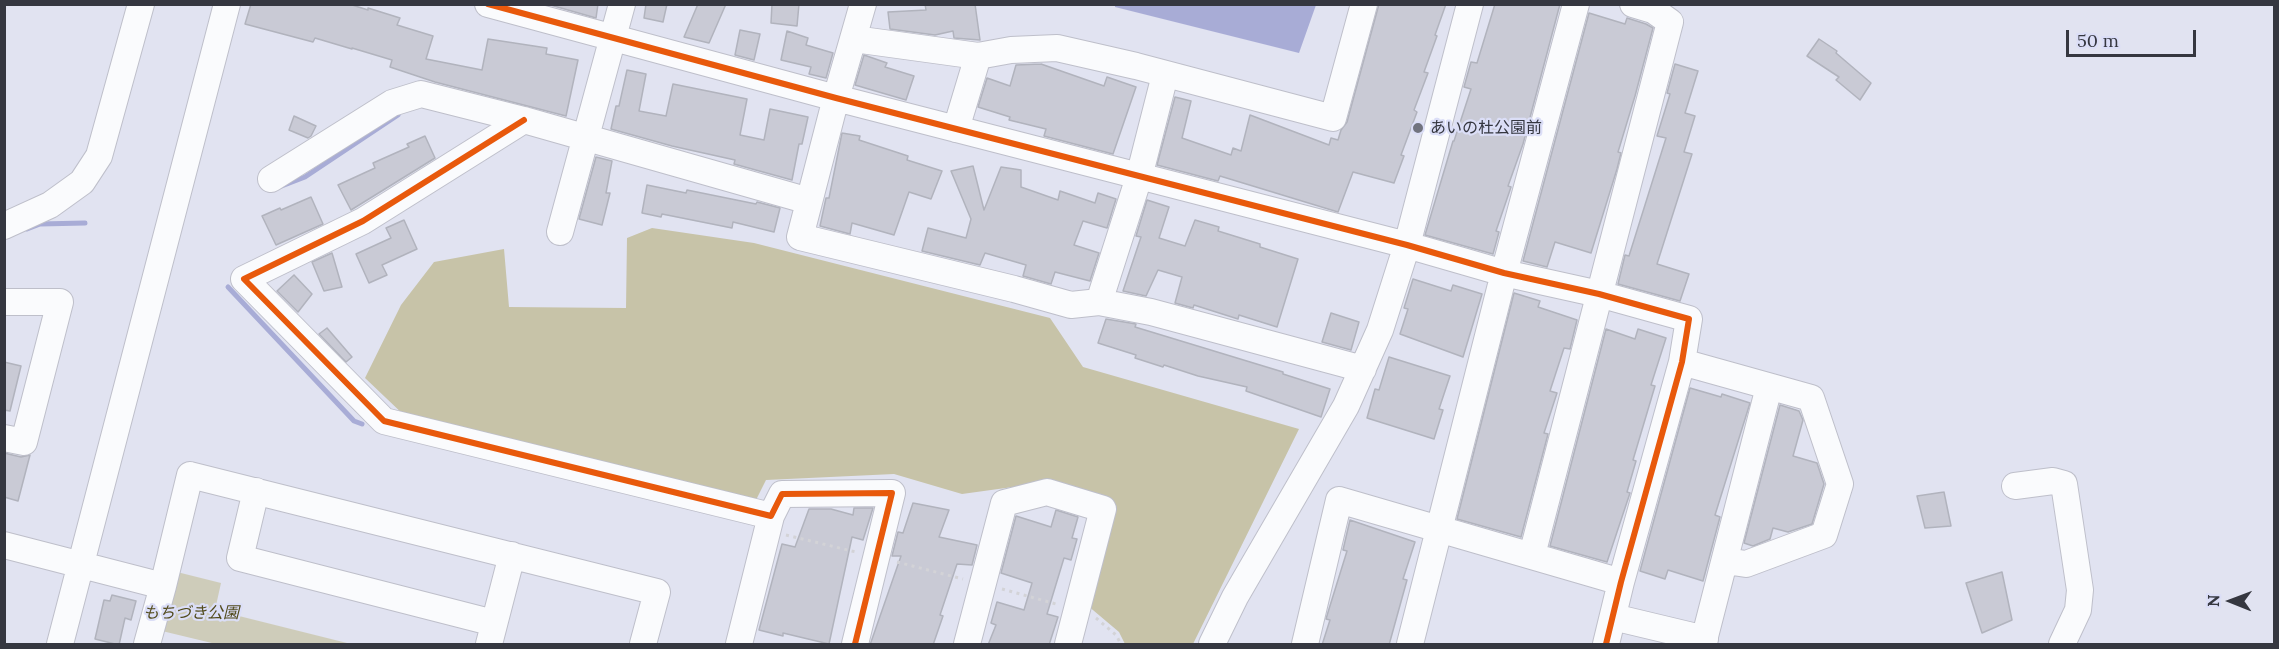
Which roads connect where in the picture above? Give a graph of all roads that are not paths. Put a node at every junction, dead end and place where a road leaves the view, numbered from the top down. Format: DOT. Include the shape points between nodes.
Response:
graph roads {
  1 [pos="141,4"];
  2 [pos="227,4"];
  3 [pos="488,4"];
  4 [pos="622,4"];
  5 [pos="864,4"];
  6 [pos="1364,4"];
  7 [pos="1470,4"];
  8 [pos="1576,4"];
  9 [pos="1633,4"];
  10 [pos="615,37"];
  11 [pos="854,39"];
  12 [pos="978,56"];
  13 [pos="1165,75"];
  14 [pos="836,98"];
  15 [pos="524,120"];
  16 [pos="956,129"];
  17 [pos="587,138"];
  18 [pos="1139,177"];
  19 [pos="271,179"];
  20 [pos="809,201"];
  21 [pos="4,226"];
  22 [pos="560,232"];
  23 [pos="1407,244"];
  24 [pos="1504,273"];
  25 [pos="1599,294"];
  26 [pos="4,302"];
  27 [pos="1099,302"];
  28 [pos="1682,362"];
  29 [pos="1363,369"];
  30 [pos="1769,387"];
  31 [pos="4,438"];
  32 [pos="2015,486"];
  33 [pos="256,491"];
  34 [pos="769,523"];
  35 [pos="1440,530"];
  36 [pos="4,545"];
  37 [pos="512,555"];
  38 [pos="1532,555"];
  39 [pos="1726,561"];
  40 [pos="80,564"];
  41 [pos="1621,582"];
  42 [pos="163,586"];
  43 [pos="1613,617"];
  44 [pos="492,634"];
  45 [pos="1704,642"];
  46 [pos="746,643"];
  47 [pos="60,645"];
  48 [pos="147,645"];
  49 [pos="643,645"];
  50 [pos="855,645"];
  51 [pos="967,645"];
  52 [pos="1068,645"];
  53 [pos="1212,645"];
  54 [pos="1305,645"];
  55 [pos="1410,645"];
  56 [pos="1606,645"];
  57 [pos="2062,645"];
  1 -- 21 [label="street" via="99,156 82,182 50,206"];
  2 -- 40 [label="street"];
  3 -- 10 [label="street"];
  4 -- 10 [label="street"];
  5 -- 11 [label="street"];
  6 -- 13 [label="street" via="1333,118"];
  7 -- 23 [label="street"];
  8 -- 24 [label="street"];
  9 -- 25 [label="street" via="1653,10 1670,22"];
  10 -- 14 [label="street"];
  10 -- 17 [label="street"];
  11 -- 12 [label="street"];
  11 -- 14 [label="street"];
  12 -- 13 [label="street" via="1057,48"];
  12 -- 16 [label="street"];
  13 -- 18 [label="street"];
  14 -- 16 [label="street"];
  14 -- 20 [label="street"];
  15 -- 17 [label="street"];
  15 -- 19 [label="street" via="421,94 392,103"];
  15 -- 34 [label="street" via="363,221 244,279 384,421"];
  16 -- 18 [label="street"];
  17 -- 20 [label="street"];
  17 -- 22 [label="street"];
  18 -- 23 [label="street"];
  18 -- 27 [label="street"];
  20 -- 27 [label="street" via="800,237 1071,305"];
  23 -- 24 [label="street"];
  23 -- 29 [label="street" via="1380,330"];
  24 -- 25 [label="street"];
  24 -- 35 [label="street"];
  25 -- 28 [label="street" via="1689,319"];
  25 -- 38 [label="street"];
  26 -- 31 [label="street" via="60,302 24,442"];
  27 -- 29 [label="street" via="1151,312"];
  28 -- 30 [label="street"];
  28 -- 41 [label="street"];
  29 -- 53 [label="street"];
  30 -- 39 [label="street"];
  30 -- 39 [label="street" via="1811,398 1840,484 1824,536 1746,564"];
  32 -- 57 [label="street" via="2053,481 2064,484 2080,590 2078,610"];
  33 -- 37 [label="street"];
  33 -- 42 [label="street" via="190,475"];
  33 -- 44 [label="street" via="240,558"];
  34 -- 46 [label="street"];
  34 -- 50 [label="street" via="782,494 892,493"];
  35 -- 38 [label="street"];
  35 -- 54 [label="street" via="1339,500"];
  35 -- 55 [label="street"];
  36 -- 40 [label="street"];
  37 -- 44 [label="street"];
  37 -- 49 [label="street" via="657,592"];
  38 -- 41 [label="street"];
  39 -- 45 [label="street"];
  40 -- 42 [label="street"];
  40 -- 47 [label="street"];
  41 -- 43 [label="street"];
  42 -- 48 [label="street"];
  43 -- 45 [label="street"];
  43 -- 56 [label="street"];
  51 -- 52 [label="street" via="1004,504 1047,492 1103,509"];
}
